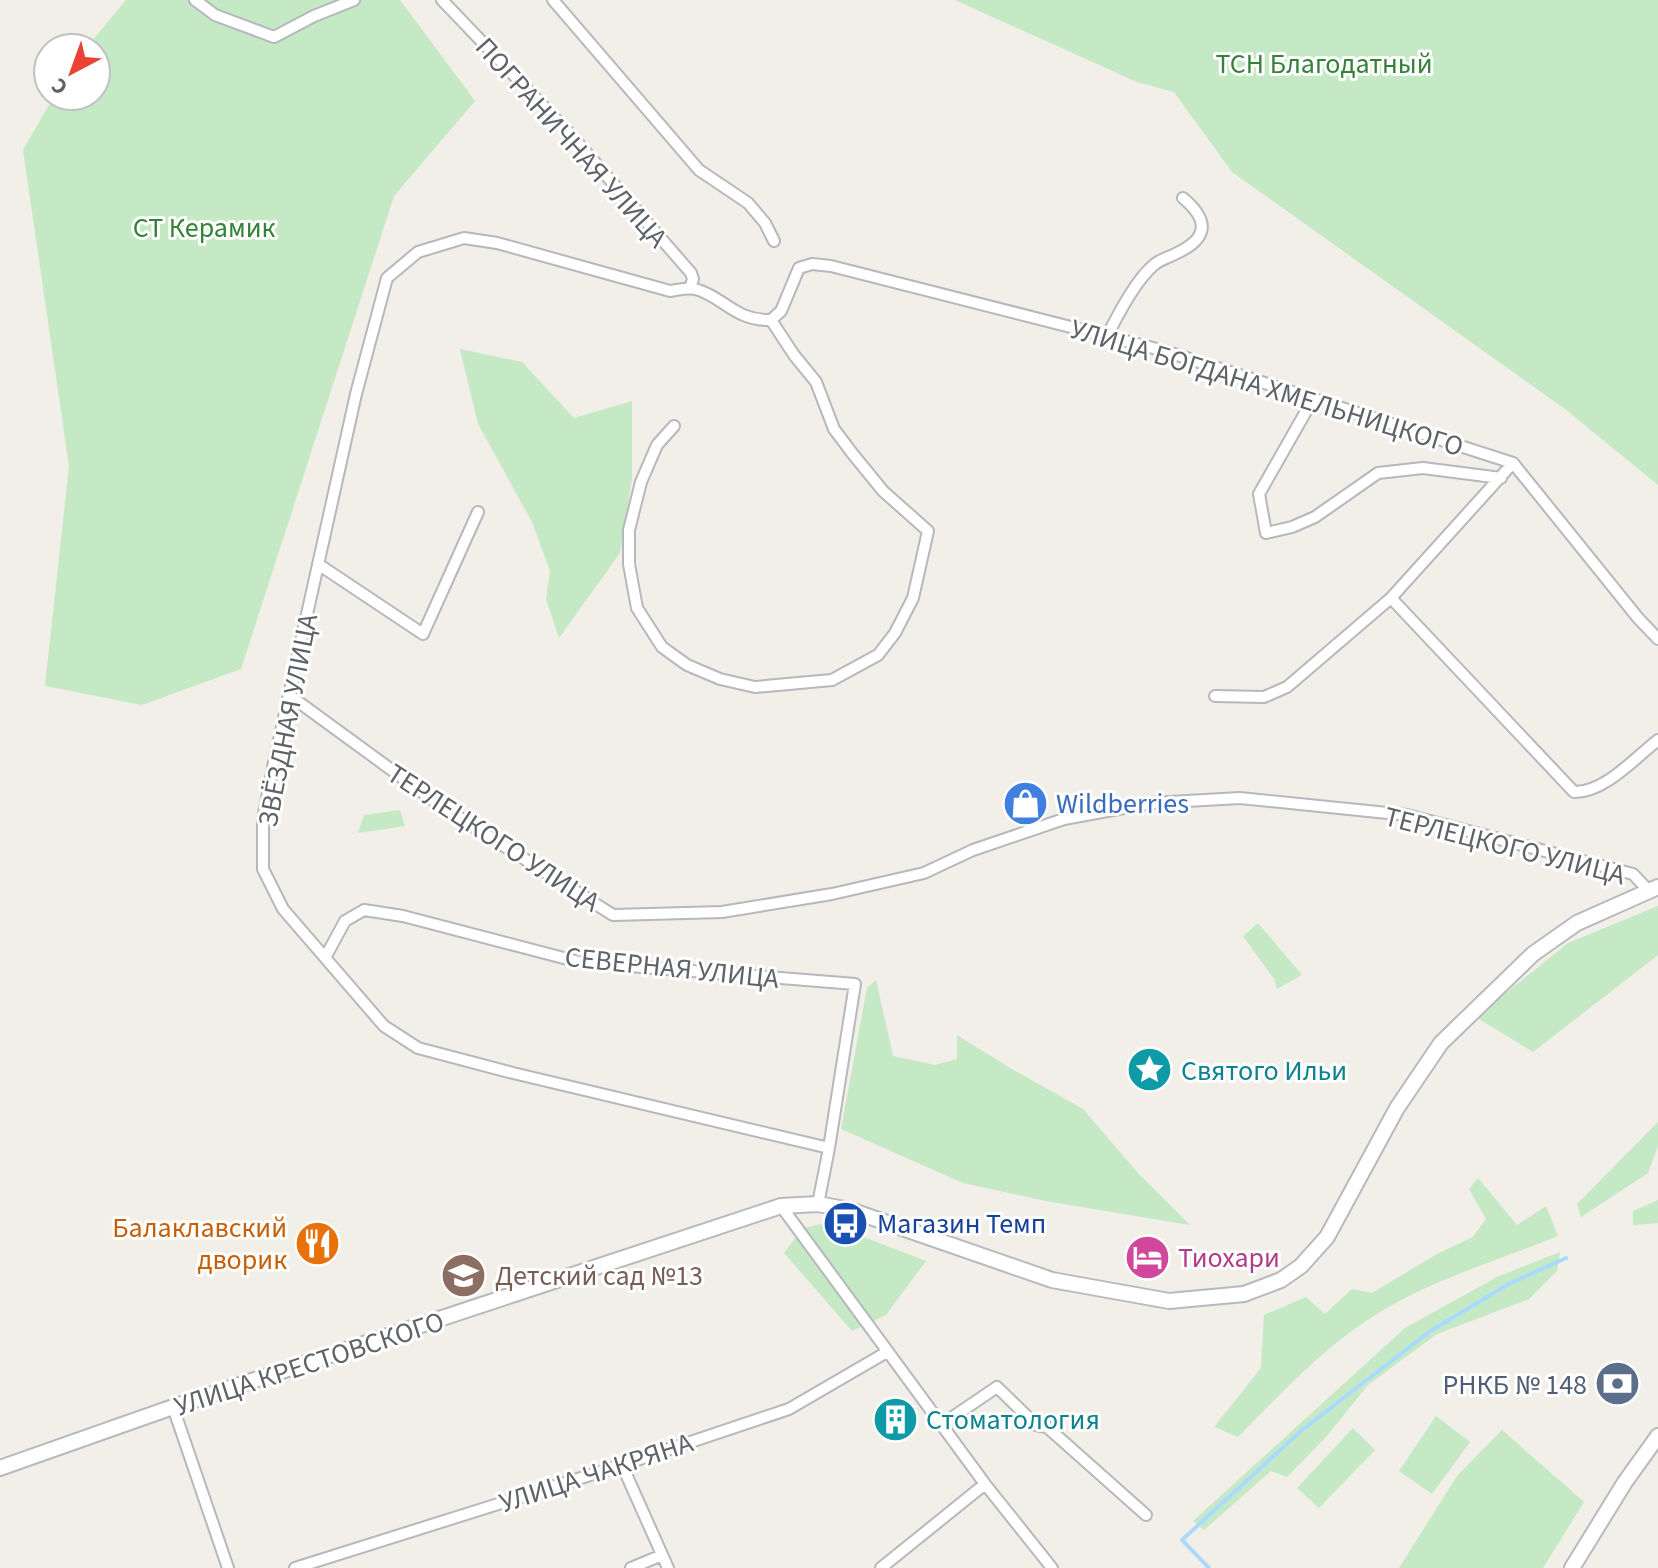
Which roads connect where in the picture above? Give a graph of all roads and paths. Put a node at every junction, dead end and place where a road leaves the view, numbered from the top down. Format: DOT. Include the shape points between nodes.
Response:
graph roads {
  1 [pos="195,0"];
  2 [pos="354,0"];
  3 [pos="442,0"];
  4 [pos="553,0"];
  5 [pos="1183,198"];
  6 [pos="774,241"];
  7 [pos="690,288"];
  8 [pos="771,320"];
  9 [pos="1107,336"];
  10 [pos="1313,399"];
  11 [pos="674,426"];
  12 [pos="1513,463"];
  13 [pos="1501,478"];
  14 [pos="478,512"];
  15 [pos="318,564"];
  16 [pos="1391,598"];
  17 [pos="1658,639"];
  18 [pos="289,695"];
  19 [pos="1215,696"];
  20 [pos="1658,740"];
  21 [pos="1654,889"];
  22 [pos="326,956"];
  23 [pos="829,1148"];
  24 [pos="818,1204"];
  25 [pos="781,1206"];
  26 [pos="887,1352"];
  27 [pos="173,1407"];
  28 [pos="941,1425"];
  29 [pos="1658,1436"];
  30 [pos="622,1465"];
  31 [pos="0,1468"];
  32 [pos="985,1484"];
  33 [pos="1146,1515"];
  34 [pos="662,1555"];
  35 [pos="228,1568"];
  36 [pos="295,1568"];
  37 [pos="631,1568"];
  38 [pos="668,1568"];
  39 [pos="881,1568"];
  40 [pos="1052,1568"];
  41 [pos="1572,1568"];
  1 -- 2 [label="street" via="215,15 274,37"];
  3 -- 7 [label="street, ПОГРАНИЧНАЯ УЛИЦА" via="572,136 691,273"];
  4 -- 6 [label="street" via="699,170 748,203"];
  5 -- 9 [label="street" via="1199,211 1199,238 1155,264 1124,302"];
  7 -- 8 [label="street" via="756,321"];
  7 -- 15 [label="street, ЗВЁЗДНАЯ УЛИЦА" via="670,291 464,238 418,252 387,278"];
  8 -- 9 [label="street, УЛИЦА БОГДАНА ХМЕЛЬНИЦКОГО" via="781,311 799,268 812,264"];
  8 -- 11 [label="street" via="816,382 834,429 883,491 928,531 913,598 878,655 832,680 755,687 709,675 662,647 637,608 629,530 646,470 657,445"];
  9 -- 10 [label="street, УЛИЦА БОГДАНА ХМЕЛЬНИЦКОГО"];
  10 -- 12 [label="street, УЛИЦА БОГДАНА ХМЕЛЬНИЦКОГО"];
  10 -- 13 [label="street" via="1259,494 1266,533 1315,517 1378,473 1423,468"];
  12 -- 13 [label="street"];
  12 -- 17 [label="street"];
  13 -- 16 [label="street"];
  14 -- 15 [label="street" via="423,634"];
  15 -- 18 [label="street, ЗВЁЗДНАЯ УЛИЦА"];
  16 -- 19 [label="street" via="1287,687 1264,697"];
  16 -- 20 [label="street" via="1574,792 1587,792 1610,778"];
  18 -- 21 [label="street, ТЕРЛЕЦКОГО УЛИЦА" via="441,806 613,915 722,912 832,894 924,873 1064,819 1151,803 1240,798 1407,815 1633,874"];
  18 -- 22 [label="street, ЗВЁЗДНАЯ УЛИЦА" via="263,819 263,869 283,909"];
  21 -- 24 [label="main road, УЛИЦА КРЕСТОВСКОГО" via="1577,923 1533,954 1441,1043 1327,1237 1281,1280 1215,1298 1169,1301 1052,1280 850,1210"];
  22 -- 23 [label="street, ЗВЁЗДНАЯ УЛИЦА" via="384,1026 418,1048"];
  22 -- 23 [label="street, СЕВЕРНАЯ УЛИЦА" via="345,921 364,910 579,962 855,984"];
  23 -- 24 [label="street"];
  24 -- 25 [label="main road, УЛИЦА КРЕСТОВСКОГО"];
  25 -- 26 [label="street"];
  25 -- 27 [label="main road, УЛИЦА КРЕСТОВСКОГО"];
  26 -- 28 [label="street"];
  26 -- 30 [label="street, УЛИЦА ЧАКРЯНА" via="789,1409"];
  27 -- 31 [label="main road, УЛИЦА КРЕСТОВСКОГО"];
  27 -- 35 [label="street"];
  28 -- 32 [label="street"];
  28 -- 33 [label="street" via="997,1387"];
  29 -- 41 [label="main road"];
  30 -- 34 [label="street"];
  30 -- 36 [label="street, УЛИЦА ЧАКРЯНА"];
  32 -- 39 [label="street"];
  32 -- 40 [label="street"];
  34 -- 37 [label="street"];
  34 -- 38 [label="street"];
}
